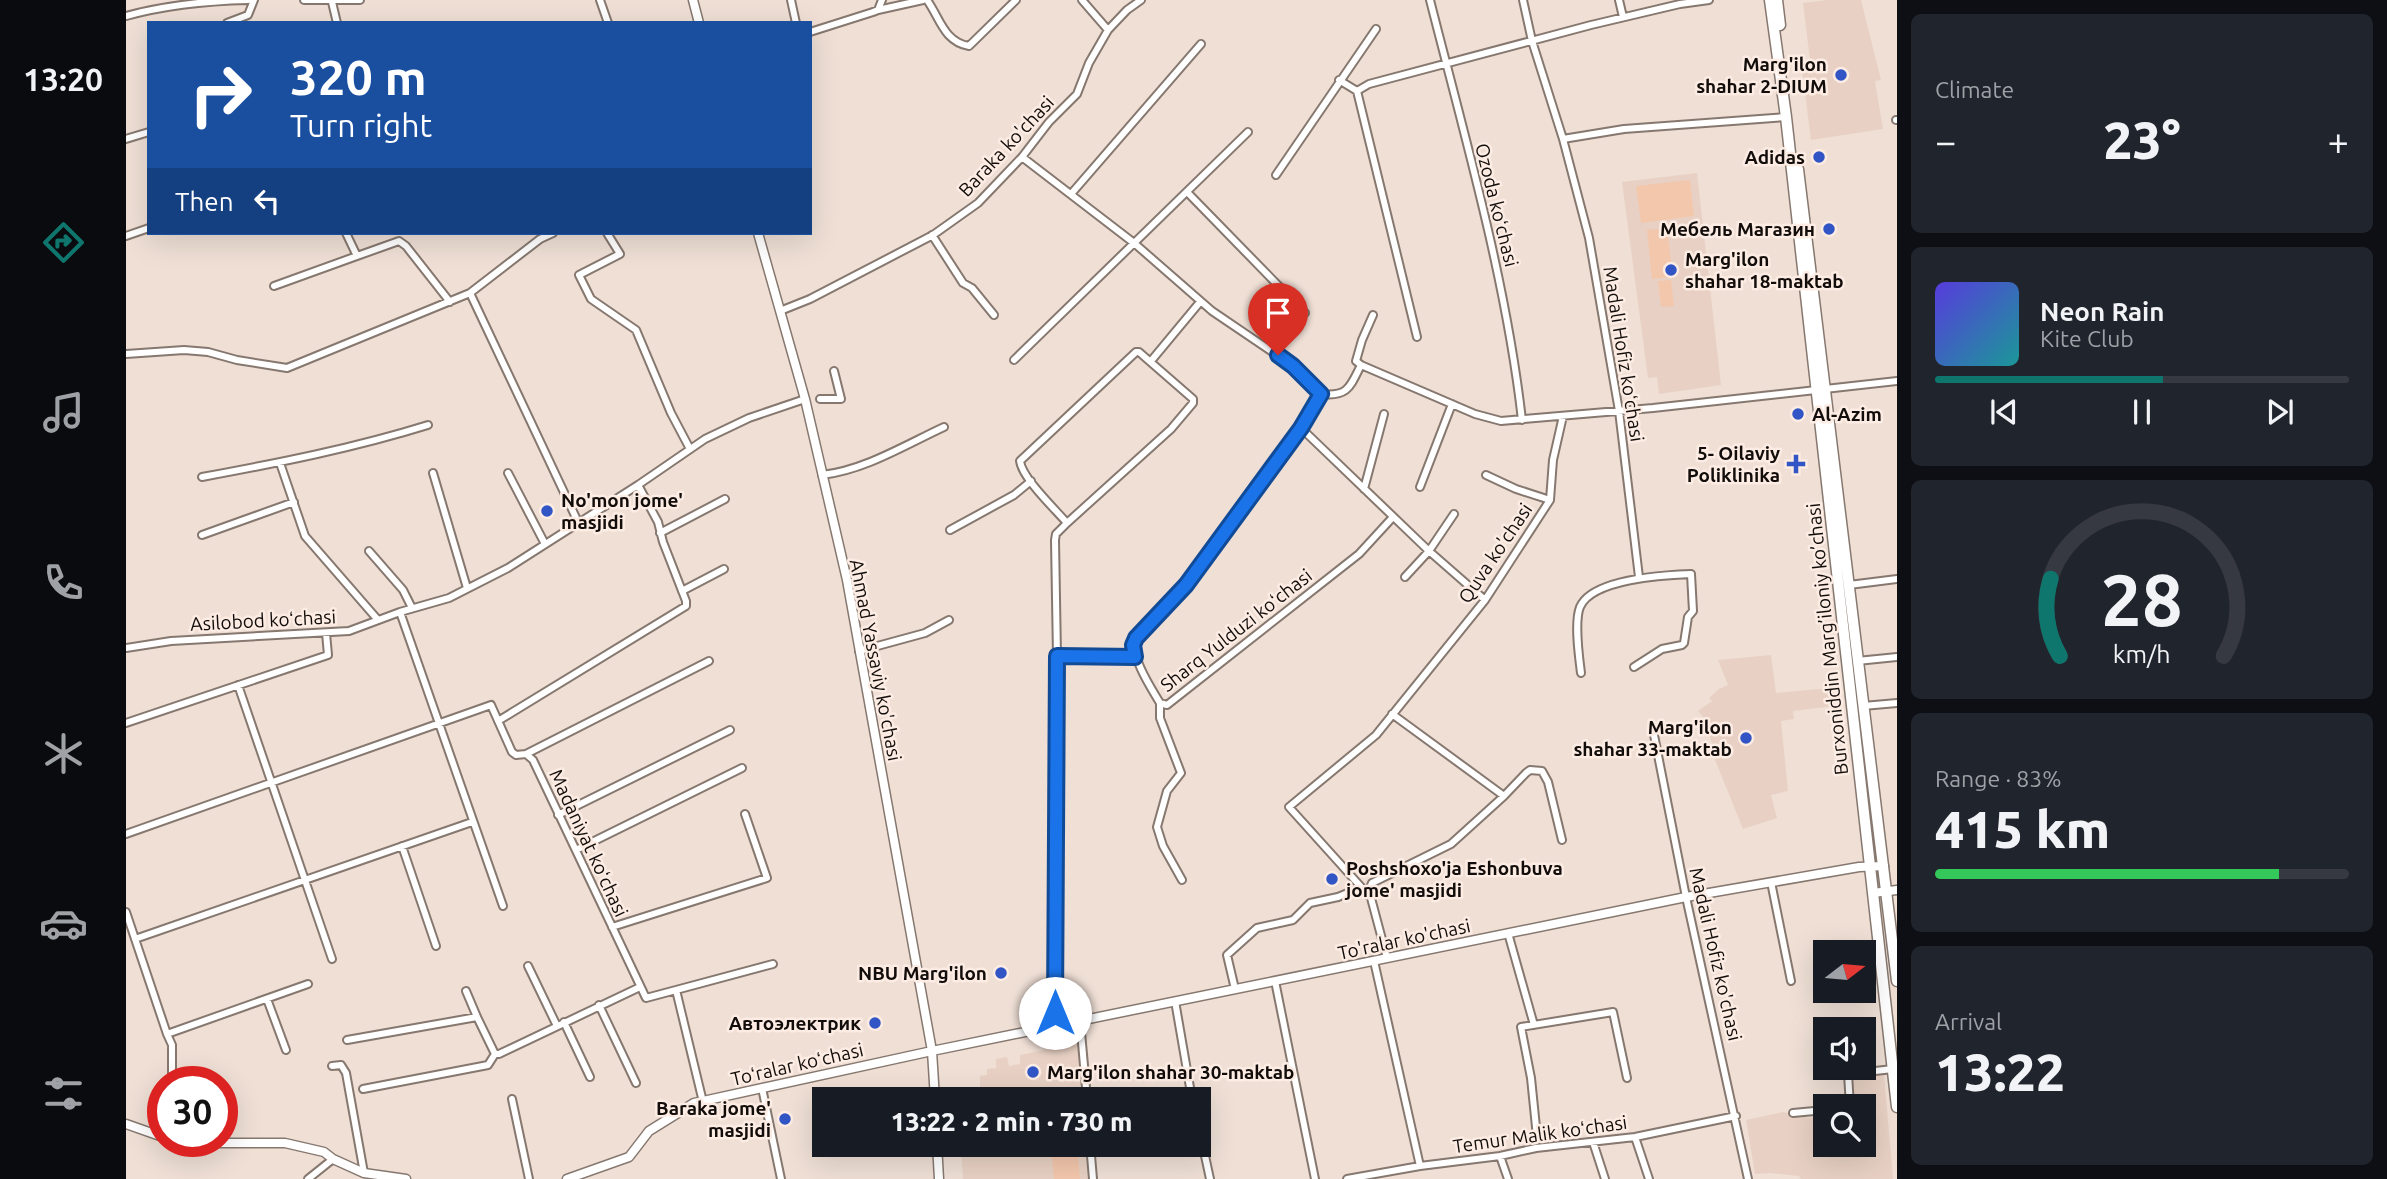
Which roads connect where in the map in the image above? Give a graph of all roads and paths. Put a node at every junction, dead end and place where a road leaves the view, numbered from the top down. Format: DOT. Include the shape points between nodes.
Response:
graph roads {
  1 [pos="248,0"];
  2 [pos="254,0"];
  3 [pos="304,0"];
  4 [pos="360,0"];
  5 [pos="600,0"];
  6 [pos="693,0"];
  7 [pos="791,0"];
  8 [pos="882,0"];
  9 [pos="925,0"];
  10 [pos="1016,0"];
  11 [pos="1082,0"];
  12 [pos="1141,0"];
  13 [pos="1430,0"];
  14 [pos="1523,0"];
  15 [pos="1619,0"];
  16 [pos="1709,0"];
  17 [pos="1770,0"];
  18 [pos="1777,0"];
  19 [pos="332,2"];
  20 [pos="168,3"];
  21 [pos="878,10"];
  22 [pos="126,16"];
  23 [pos="1623,17"];
  24 [pos="232,21"];
  25 [pos="337,21"];
  26 [pos="607,21"];
  27 [pos="698,21"];
  28 [pos="796,21"];
  29 [pos="1376,29"];
  30 [pos="1108,30"];
  31 [pos="812,31"];
  32 [pos="1532,41"];
  33 [pos="1201,44"];
  34 [pos="1446,64"];
  35 [pos="1339,80"];
  36 [pos="1357,91"];
  37 [pos="1786,117"];
  38 [pos="1248,132"];
  39 [pos="147,133"];
  40 [pos="126,139"];
  41 [pos="1563,139"];
  42 [pos="1022,158"];
  43 [pos="1276,175"];
  44 [pos="1187,192"];
  45 [pos="1071,194"];
  46 [pos="147,229"];
  47 [pos="347,235"];
  48 [pos="548,235"];
  49 [pos="608,235"];
  50 [pos="759,235"];
  51 [pos="932,235"];
  52 [pos="126,236"];
  53 [pos="1134,243"];
  54 [pos="357,256"];
  55 [pos="274,286"];
  56 [pos="470,293"];
  57 [pos="450,302"];
  58 [pos="1200,302"];
  59 [pos="780,311"];
  60 [pos="1305,313"];
  61 [pos="994,315"];
  62 [pos="1373,315"];
  63 [pos="1417,337"];
  64 [pos="126,354"];
  65 [pos="1014,360"];
  66 [pos="1151,361"];
  67 [pos="1361,365"];
  68 [pos="834,371"];
  69 [pos="1897,381"];
  70 [pos="1822,391"];
  71 [pos="1321,394"];
  72 [pos="805,399"];
  73 [pos="820,400"];
  74 [pos="1452,404"];
  75 [pos="1619,411"];
  76 [pos="1384,414"];
  77 [pos="1563,416"];
  78 [pos="1522,420"];
  79 [pos="428,425"];
  80 [pos="944,427"];
  81 [pos="1301,428"];
  82 [pos="690,449"];
  83 [pos="280,463"];
  84 [pos="433,472"];
  85 [pos="508,473"];
  86 [pos="822,475"];
  87 [pos="1486,475"];
  88 [pos="202,477"];
  89 [pos="1031,481"];
  90 [pos="638,485"];
  91 [pos="1420,487"];
  92 [pos="1364,489"];
  93 [pos="725,499"];
  94 [pos="1550,500"];
  95 [pos="294,502"];
  96 [pos="1454,514"];
  97 [pos="1393,517"];
  98 [pos="578,522"];
  99 [pos="1067,523"];
  100 [pos="950,530"];
  101 [pos="660,533"];
  102 [pos="202,536"];
  103 [pos="545,544"];
  104 [pos="369,551"];
  105 [pos="1429,551"];
  106 [pos="724,569"];
  107 [pos="1405,577"];
  108 [pos="1639,577"];
  109 [pos="1897,579"];
  110 [pos="1849,585"];
  111 [pos="467,588"];
  112 [pos="682,591"];
  113 [pos="1485,600"];
  114 [pos="412,608"];
  115 [pos="400,612"];
  116 [pos="378,620"];
  117 [pos="949,620"];
  118 [pos="326,633"];
  119 [pos="126,648"];
  120 [pos="859,651"];
  121 [pos="1057,656"];
  122 [pos="1135,657"];
  123 [pos="1897,657"];
  124 [pos="709,661"];
  125 [pos="1857,662"];
  126 [pos="1634,667"];
  127 [pos="1581,673"];
  128 [pos="238,685"];
  129 [pos="1160,703"];
  130 [pos="1897,703"];
  131 [pos="1863,706"];
  132 [pos="1392,714"];
  133 [pos="498,721"];
  134 [pos="126,723"];
  135 [pos="438,724"];
  136 [pos="730,730"];
  137 [pos="1654,735"];
  138 [pos="526,754"];
  139 [pos="742,768"];
  140 [pos="272,783"];
  141 [pos="1504,796"];
  142 [pos="745,814"];
  143 [pos="558,815"];
  144 [pos="472,822"];
  145 [pos="126,834"];
  146 [pos="1562,840"];
  147 [pos="402,846"];
  148 [pos="576,850"];
  149 [pos="1884,866"];
  150 [pos="1870,867"];
  151 [pos="305,880"];
  152 [pos="1182,880"];
  153 [pos="1771,882"];
  154 [pos="1360,888"];
  155 [pos="1892,891"];
  156 [pos="1873,893"];
  157 [pos="1367,895"];
  158 [pos="1686,897"];
  159 [pos="503,906"];
  160 [pos="126,912"];
  161 [pos="612,927"];
  162 [pos="1508,933"];
  163 [pos="135,939"];
  164 [pos="436,946"];
  165 [pos="1387,958"];
  166 [pos="332,959"];
  167 [pos="1374,961"];
  168 [pos="773,964"];
  169 [pos="528,966"];
  170 [pos="1276,981"];
  171 [pos="1791,981"];
  172 [pos="1897,981"];
  173 [pos="308,984"];
  174 [pos="640,987"];
  175 [pos="1235,989"];
  176 [pos="466,990"];
  177 [pos="676,990"];
  178 [pos="267,999"];
  179 [pos="1175,1001"];
  180 [pos="599,1005"];
  181 [pos="477,1017"];
  182 [pos="1080,1021"];
  183 [pos="561,1024"];
  184 [pos="1057,1025"];
  185 [pos="1534,1025"];
  186 [pos="167,1034"];
  187 [pos="347,1040"];
  188 [pos="286,1050"];
  189 [pos="932,1051"];
  190 [pos="495,1054"];
  191 [pos="172,1066"];
  192 [pos="332,1066"];
  193 [pos="1893,1069"];
  194 [pos="590,1077"];
  195 [pos="1627,1078"];
  196 [pos="636,1083"];
  197 [pos="934,1087"];
  198 [pos="1086,1087"];
  199 [pos="1190,1087"];
  200 [pos="762,1088"];
  201 [pos="363,1089"];
  202 [pos="1849,1094"];
  203 [pos="512,1099"];
  204 [pos="703,1102"];
  205 [pos="1897,1107"];
  206 [pos="1813,1111"];
  207 [pos="1793,1113"];
  208 [pos="1736,1116"];
  209 [pos="127,1126"];
  210 [pos="147,1132"];
  211 [pos="1537,1137"];
  212 [pos="1635,1137"];
  213 [pos="1593,1142"];
  214 [pos="238,1143"];
  215 [pos="1500,1156"];
  216 [pos="938,1157"];
  217 [pos="1091,1157"];
  218 [pos="1205,1157"];
  219 [pos="332,1159"];
  220 [pos="1420,1166"];
  221 [pos="1400,1170"];
  222 [pos="364,1173"];
  223 [pos="308,1179"];
  224 [pos="406,1179"];
  225 [pos="529,1179"];
  226 [pos="567,1179"];
  227 [pos="781,1179"];
  228 [pos="940,1179"];
  229 [pos="1093,1179"];
  230 [pos="1210,1179"];
  231 [pos="1315,1179"];
  232 [pos="1347,1179"];
  233 [pos="1403,1179"];
  234 [pos="1508,1179"];
  235 [pos="1605,1179"];
  236 [pos="1649,1179"];
  237 [pos="1748,1179"];
  1 -- 20 [label="street"];
  2 -- 24 [label="street" via="248,15"];
  3 -- 19 [label="street"];
  4 -- 19 [label="street"];
  5 -- 26 [label="street"];
  6 -- 27 [label="street"];
  7 -- 28 [label="street"];
  8 -- 21 [label="street"];
  9 -- 10 [label="street" via="943,30 958,44 969,46"];
  9 -- 21 [label="street"];
  11 -- 30 [label="street"];
  12 -- 30 [label="street, Baraka ko'chasi"];
  13 -- 34 [label="street, Ozoda koʻchasi"];
  14 -- 32 [label="street, Madali Hofiz koʻchasi"];
  15 -- 23 [label="street"];
  16 -- 23 [label="street"];
  17 -- 37 [label="main road, Burxoniddin Marg’iloniy ko’chasi"];
  18 -- 70 [label="main road, Burxoniddin Marg’iloniy ko’chasi"];
  19 -- 25 [label="street"];
  20 -- 22 [label="street"];
  21 -- 31 [label="street"];
  23 -- 32 [label="street"];
  29 -- 35 [label="street"];
  30 -- 42 [label="street, Baraka ko'chasi" via="1077,94"];
  32 -- 34 [label="street"];
  32 -- 41 [label="street, Madali Hofiz koʻchasi"];
  33 -- 45 [label="street"];
  34 -- 36 [label="street"];
  34 -- 78 [label="street, Ozoda koʻchasi" via="1503,298"];
  35 -- 36 [label="street"];
  35 -- 43 [label="street"];
  36 -- 63 [label="street"];
  37 -- 41 [label="street" via="1624,129"];
  37 -- 70 [label="main road, Burxoniddin Marg’iloniy ko’chasi"];
  38 -- 44 [label="street"];
  39 -- 40 [label="street"];
  41 -- 75 [label="street, Madali Hofiz koʻchasi" via="1589,238"];
  42 -- 45 [label="street"];
  42 -- 51 [label="street, Baraka ko'chasi" via="978,203"];
  44 -- 53 [label="street"];
  44 -- 60 [label="street"];
  45 -- 53 [label="street"];
  46 -- 52 [label="street"];
  47 -- 54 [label="street"];
  48 -- 56 [label="street"];
  49 -- 82 [label="street" via="620,254 579,275 594,302 636,330"];
  50 -- 59 [label="street, Ahmad Yassaviy ko'chasi"];
  51 -- 59 [label="street, Baraka ko'chasi"];
  51 -- 61 [label="street" via="963,283"];
  53 -- 58 [label="street"];
  53 -- 65 [label="street"];
  54 -- 55 [label="street"];
  54 -- 57 [label="street" via="399,241"];
  56 -- 57 [label="street"];
  56 -- 98 [label="street"];
  57 -- 64 [label="street" via="287,368 208,352"];
  58 -- 66 [label="street"];
  58 -- 71 [label="street" via="1293,366"];
  59 -- 72 [label="street, Ahmad Yassaviy ko'chasi"];
  62 -- 67 [label="street" via="1356,361"];
  66 -- 89 [label="street" via="1136,352 1021,458 1020,466"];
  66 -- 99 [label="street" via="1193,403 1171,429"];
  67 -- 71 [label="street" via="1348,390 1340,395"];
  67 -- 74 [label="street"];
  68 -- 73 [label="street" via="841,399"];
  69 -- 70 [label="street"];
  70 -- 75 [label="street"];
  70 -- 110 [label="main road, Burxoniddin Marg’iloniy ko’chasi"];
  70 -- 150 [label="main road, Burxoniddin Marg’iloniy ko’chasi"];
  71 -- 81 [label="street"];
  72 -- 82 [label="street, Asilobod koʻchasi" via="749,418"];
  72 -- 86 [label="street, Ahmad Yassaviy ko'chasi"];
  74 -- 78 [label="street" via="1489,419"];
  74 -- 91 [label="street"];
  75 -- 77 [label="street"];
  75 -- 108 [label="street, Madali Hofiz koʻchasi"];
  76 -- 92 [label="street"];
  77 -- 78 [label="street"];
  77 -- 94 [label="street, Quva ko'chasi"];
  79 -- 83 [label="street"];
  80 -- 86 [label="street" via="877,458"];
  81 -- 92 [label="street"];
  81 -- 122 [label="street" via="1186,585 1136,638"];
  82 -- 90 [label="street, Asilobod koʻchasi"];
  83 -- 88 [label="street"];
  83 -- 95 [label="street"];
  84 -- 111 [label="street"];
  85 -- 103 [label="street"];
  86 -- 120 [label="street, Ahmad Yassaviy ko'chasi"];
  87 -- 94 [label="street"];
  89 -- 99 [label="street"];
  89 -- 100 [label="street"];
  90 -- 98 [label="street, Asilobod koʻchasi"];
  90 -- 101 [label="street"];
  92 -- 97 [label="street"];
  93 -- 101 [label="street"];
  94 -- 113 [label="street, Quva ko'chasi"];
  95 -- 102 [label="street"];
  95 -- 116 [label="street" via="305,536"];
  96 -- 105 [label="street"];
  97 -- 105 [label="street"];
  97 -- 129 [label="street, Sharq Yulduzi koʻchasi" via="1359,554 1270,626 1167,705"];
  98 -- 103 [label="street, Asilobod koʻchasi"];
  99 -- 121 [label="street" via="1055,540"];
  101 -- 112 [label="street"];
  103 -- 111 [label="street, Asilobod koʻchasi"];
  104 -- 114 [label="street" via="403,590"];
  105 -- 107 [label="street"];
  105 -- 113 [label="street"];
  106 -- 112 [label="street"];
  108 -- 126 [label="street" via="1691,574 1693,611 1682,645 1662,649"];
  108 -- 127 [label="street" via="1591,595 1580,607"];
  109 -- 110 [label="street"];
  110 -- 125 [label="main road, Burxoniddin Marg’iloniy ko’chasi"];
  111 -- 114 [label="street, Asilobod koʻchasi"];
  112 -- 133 [label="street" via="686,606"];
  113 -- 132 [label="street, Quva ko'chasi"];
  114 -- 115 [label="street, Asilobod koʻchasi"];
  115 -- 116 [label="street, Asilobod koʻchasi"];
  115 -- 135 [label="street"];
  116 -- 118 [label="street, Asilobod koʻchasi" via="349,631"];
  117 -- 120 [label="street" via="925,632"];
  118 -- 119 [label="street, Asilobod koʻchasi" via="171,641"];
  118 -- 128 [label="street" via="328,655"];
  120 -- 189 [label="street, Ahmad Yassaviy ko'chasi"];
  121 -- 122 [label="street"];
  121 -- 184 [label="street"];
  122 -- 129 [label="street, Sharq Yulduzi koʻchasi"];
  123 -- 125 [label="street"];
  124 -- 138 [label="street"];
  125 -- 131 [label="main road, Burxoniddin Marg’iloniy ko’chasi"];
  128 -- 134 [label="street"];
  128 -- 140 [label="street"];
  129 -- 152 [label="street" via="1160,718 1181,773 1167,791 1157,827"];
  130 -- 131 [label="street"];
  131 -- 149 [label="main road, Burxoniddin Marg’iloniy ko’chasi"];
  132 -- 141 [label="street"];
  132 -- 154 [label="street, Quva ko'chasi" via="1377,735 1289,807"];
  133 -- 135 [label="street" via="491,705"];
  133 -- 138 [label="street, Madaniyat koʻchasi" via="512,752"];
  135 -- 140 [label="street"];
  135 -- 144 [label="street"];
  136 -- 143 [label="street"];
  137 -- 158 [label="street, Madali Hofiz ko'chasi"];
  138 -- 143 [label="street, Madaniyat koʻchasi"];
  139 -- 148 [label="street"];
  140 -- 145 [label="street"];
  140 -- 151 [label="street"];
  141 -- 146 [label="street" via="1526,773 1542,771"];
  141 -- 157 [label="street" via="1459,838 1372,883"];
  142 -- 161 [label="street" via="767,878"];
  143 -- 148 [label="street, Madaniyat koʻchasi"];
  144 -- 147 [label="street"];
  144 -- 159 [label="street"];
  147 -- 151 [label="street"];
  147 -- 164 [label="street"];
  148 -- 161 [label="street, Madaniyat koʻchasi"];
  149 -- 150 [label="street, To'ralar ko'chasi"];
  149 -- 155 [label="main road, Burxoniddin Marg’iloniy ko’chasi"];
  150 -- 153 [label="street, To'ralar ko'chasi"];
  150 -- 156 [label="main road, Burxoniddin Marg’iloniy ko’chasi"];
  151 -- 163 [label="street"];
  151 -- 166 [label="street"];
  153 -- 158 [label="street, To'ralar ko'chasi"];
  153 -- 171 [label="street"];
  154 -- 157 [label="street"];
  154 -- 175 [label="street" via="1310,903 1293,920 1257,928 1243,939 1227,955"];
  155 -- 156 [label="street"];
  155 -- 172 [label="main road, Burxoniddin Marg’iloniy ko’chasi"];
  156 -- 193 [label="main road, Burxoniddin Marg’iloniy ko’chasi"];
  157 -- 165 [label="street" via="1374,903"];
  158 -- 162 [label="street, To'ralar ko'chasi"];
  158 -- 208 [label="street, Madali Hofiz ko'chasi"];
  160 -- 163 [label="street"];
  161 -- 174 [label="street, Madaniyat koʻchasi"];
  162 -- 165 [label="street, To'ralar ko'chasi"];
  162 -- 185 [label="street"];
  163 -- 186 [label="street"];
  165 -- 167 [label="street, To'ralar ko'chasi"];
  167 -- 170 [label="street, To'ralar ko'chasi"];
  167 -- 220 [label="street"];
  168 -- 177 [label="street"];
  169 -- 183 [label="street"];
  170 -- 175 [label="street, To'ralar ko'chasi"];
  170 -- 231 [label="street"];
  173 -- 178 [label="street"];
  174 -- 177 [label="street" via="646,998"];
  174 -- 180 [label="street"];
  175 -- 179 [label="street, To'ralar ko'chasi"];
  176 -- 181 [label="street"];
  177 -- 204 [label="street"];
  178 -- 186 [label="street"];
  178 -- 188 [label="street"];
  179 -- 182 [label="street, To'ralar ko'chasi"];
  179 -- 199 [label="street"];
  180 -- 183 [label="street"];
  180 -- 196 [label="street"];
  181 -- 187 [label="street"];
  181 -- 190 [label="street"];
  182 -- 184 [label="street, To'ralar ko'chasi"];
  182 -- 198 [label="street"];
  183 -- 190 [label="street"];
  183 -- 194 [label="street"];
  184 -- 189 [label="street, To'ralar ko'chasi"];
  185 -- 195 [label="street" via="1613,1012"];
  185 -- 211 [label="street" via="1521,1027"];
  186 -- 191 [label="street"];
  189 -- 197 [label="street, Ahmad Yassaviy ko'chasi"];
  189 -- 200 [label="street, Toʻralar koʻchasi"];
  190 -- 201 [label="street" via="488,1065"];
  192 -- 222 [label="street" via="341,1065 346,1073"];
  193 -- 202 [label="street" via="1848,1074"];
  193 -- 205 [label="main road, Burxoniddin Marg’iloniy ko’chasi"];
  200 -- 204 [label="street, Toʻralar koʻchasi"];
  200 -- 227 [label="street"];
  203 -- 225 [label="street"];
  204 -- 226 [label="street, Toʻralar koʻchasi" via="649,1131 629,1157"];
  206 -- 207 [label="street"];
  208 -- 212 [label="street, Temur Malik koʻchasi"];
  208 -- 237 [label="street, Madali Hofiz ko'chasi"];
  209 -- 210 [label="street"];
  212 -- 213 [label="street, Temur Malik koʻchasi"];
  212 -- 236 [label="street"];
  213 -- 215 [label="street, Temur Malik koʻchasi"];
  213 -- 235 [label="street"];
  214 -- 219 [label="street" via="285,1143 324,1152"];
  215 -- 220 [label="street, Temur Malik koʻchasi"];
  215 -- 234 [label="street"];
  216 -- 228 [label="street"];
  217 -- 229 [label="street"];
  218 -- 230 [label="street"];
  219 -- 222 [label="street"];
  219 -- 223 [label="street"];
  220 -- 221 [label="street, Temur Malik koʻchasi"];
  221 -- 232 [label="street, Temur Malik koʻchasi"];
  221 -- 233 [label="street"];
  222 -- 224 [label="street"];
}
